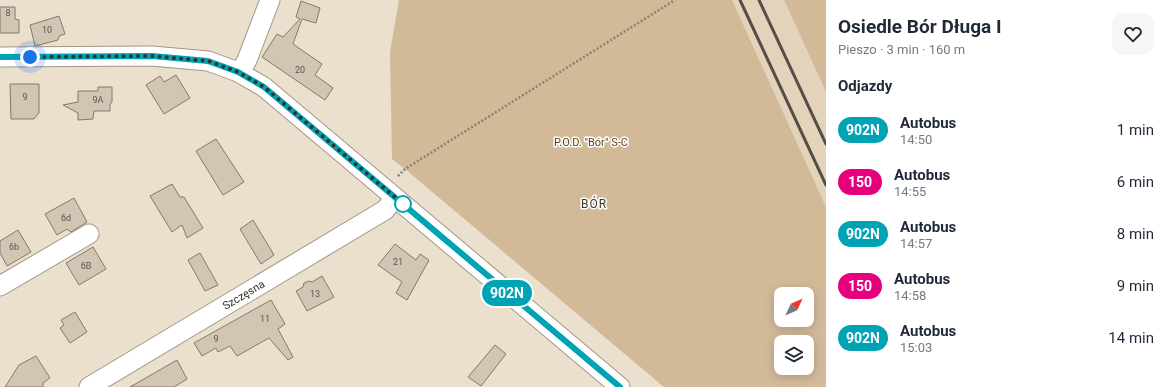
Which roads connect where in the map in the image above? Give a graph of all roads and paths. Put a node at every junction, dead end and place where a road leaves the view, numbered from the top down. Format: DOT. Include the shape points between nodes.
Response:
graph roads {
  1 [pos="270,0"];
  2 [pos="675,0"];
  3 [pos="0,57"];
  4 [pos="240,73"];
  5 [pos="391,194"];
  6 [pos="90,234"];
  7 [pos="0,286"];
  8 [pos="89,387"];
  9 [pos="620,387"];
  1 -- 4 [label="street"];
  2 -- 5 [label="path" via="405,169"];
  3 -- 4 [label="street" via="152,56 208,61"];
  4 -- 5 [label="street" via="264,87"];
  5 -- 8 [label="street, Szczęsna" via="385,210"];
  5 -- 9 [label="street"];
  6 -- 7 [label="street"];
}
